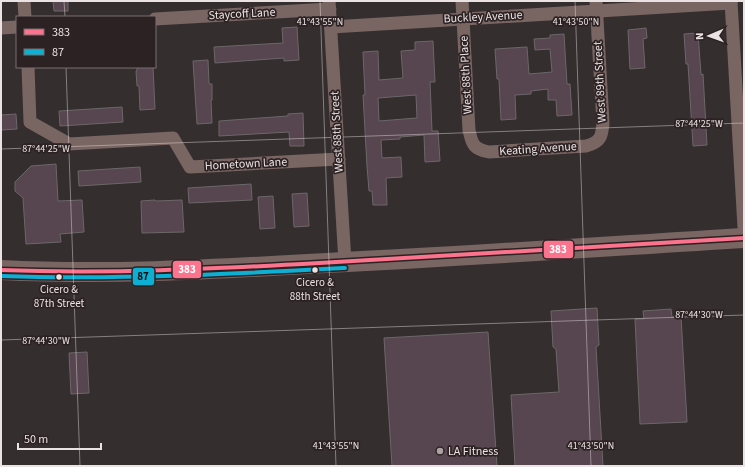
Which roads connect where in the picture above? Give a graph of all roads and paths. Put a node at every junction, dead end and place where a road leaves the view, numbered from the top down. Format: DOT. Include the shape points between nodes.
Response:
graph roads {
  1 [pos="24,1"];
  2 [pos="462,1"];
  3 [pos="731,2"];
  4 [pos="329,5"];
  5 [pos="596,6"];
  6 [pos="25,16"];
  7 [pos="156,19"];
  8 [pos="464,19"];
  9 [pos="331,26"];
  10 [pos="16,27"];
  11 [pos="1,28"];
  12 [pos="28,68"];
  13 [pos="599,139"];
  14 [pos="475,147"];
  15 [pos="338,159"];
  16 [pos="744,228"];
  17 [pos="744,238"];
  18 [pos="345,262"];
  19 [pos="1,270"];
  1 -- 6 [label="street"];
  2 -- 8 [label="street, West 88th Place"];
  3 -- 5 [label="street, Buckley Avenue"];
  3 -- 16 [label="street"];
  4 -- 7 [label="street, Staycoff Lane"];
  4 -- 9 [label="street, West 88th Street"];
  5 -- 8 [label="street, Buckley Avenue"];
  5 -- 13 [label="street, West 89th Street" via="603,123"];
  8 -- 9 [label="street, Buckley Avenue"];
  8 -- 14 [label="street, West 88th Place" via="469,130"];
  9 -- 15 [label="street, West 88th Street"];
  10 -- 11 [label="street"];
  12 -- 15 [label="street, Hometown Lane" via="30,122 69,144 173,138 190,167"];
  13 -- 14 [label="street, Keating Avenue" via="594,144 586,146 489,152"];
  15 -- 18 [label="street, West 88th Street"];
  17 -- 18 [label="main road"];
  18 -- 19 [label="main road" via="117,272"];
}
